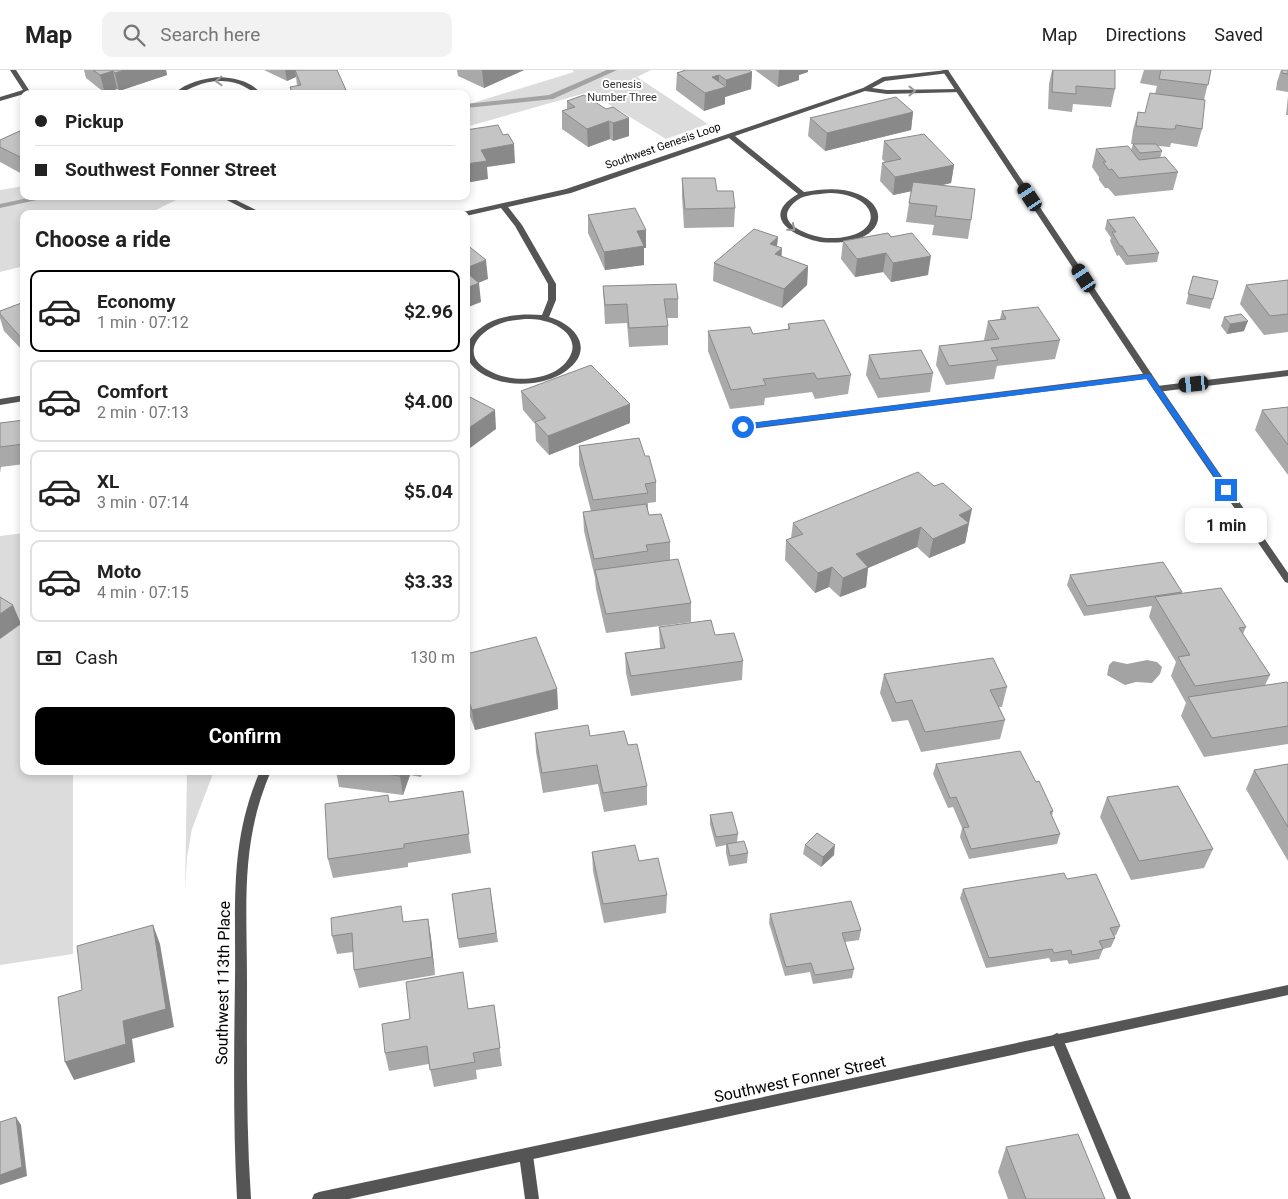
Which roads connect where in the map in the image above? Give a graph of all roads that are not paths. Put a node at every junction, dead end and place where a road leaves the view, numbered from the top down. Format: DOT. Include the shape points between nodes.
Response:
graph roads {
  1 [pos="12,70"];
  2 [pos="946,71"];
  3 [pos="865,89"];
  4 [pos="28,90"];
  5 [pos="185,90"];
  6 [pos="256,90"];
  7 [pos="959,91"];
  8 [pos="20,94"];
  9 [pos="0,99"];
  10 [pos="729,135"];
  11 [pos="803,194"];
  12 [pos="230,200"];
  13 [pos="504,207"];
  14 [pos="252,210"];
  15 [pos="470,213"];
  16 [pos="545,318"];
  17 [pos="470,347"];
  18 [pos="470,355"];
  19 [pos="1288,373"];
  20 [pos="1149,376"];
  21 [pos="1157,389"];
  22 [pos="20,399"];
  23 [pos="0,402"];
  24 [pos="743,427"];
  25 [pos="1288,580"];
  26 [pos="264,775"];
  27 [pos="1288,990"];
  28 [pos="1057,1039"];
  29 [pos="526,1155"];
  30 [pos="244,1199"];
  31 [pos="319,1199"];
  32 [pos="532,1199"];
  33 [pos="1124,1199"];
  1 -- 4 [label="street"];
  2 -- 3 [label="street, Southwest Genesis Loop" via="883,80"];
  2 -- 7 [label="street"];
  3 -- 7 [label="street, Southwest Genesis Loop, one-way" via="887,92"];
  3 -- 10 [label="street, Southwest Genesis Loop"];
  6 -- 5 [label="street, one-way" via="232,80 214,80"];
  7 -- 20 [label="street"];
  8 -- 9 [label="street"];
  10 -- 11 [label="street"];
  10 -- 13 [label="street, Southwest Genesis Loop" via="568,191"];
  11 -- 11 [label="street, one-way" via="791,199 783,208 782,217 789,227 801,234 834,241 856,238 870,231 876,222 876,212 856,196 837,191"];
  12 -- 14 [label="street"];
  13 -- 15 [label="street, Southwest Genesis Loop"];
  13 -- 16 [label="street" via="552,284 552,300"];
  16 -- 17 [label="street" via="503,320 484,328 471,341"];
  16 -- 18 [label="street" via="564,326 574,335 578,346 575,358 564,369 548,377 528,381 507,380 488,374 475,365"];
  19 -- 21 [label="street"];
  20 -- 21 [label="street"];
  20 -- 24 [label="street"];
  21 -- 25 [label="street"];
  22 -- 23 [label="street"];
  26 -- 30 [label="street, Southwest 113th Place" via="243,843 239,1133"];
  27 -- 28 [label="street, Southwest Fonner Street"];
  28 -- 29 [label="street, Southwest Fonner Street"];
  28 -- 33 [label="street"];
  29 -- 31 [label="street, Southwest Fonner Street"];
  29 -- 32 [label="street"];
}
